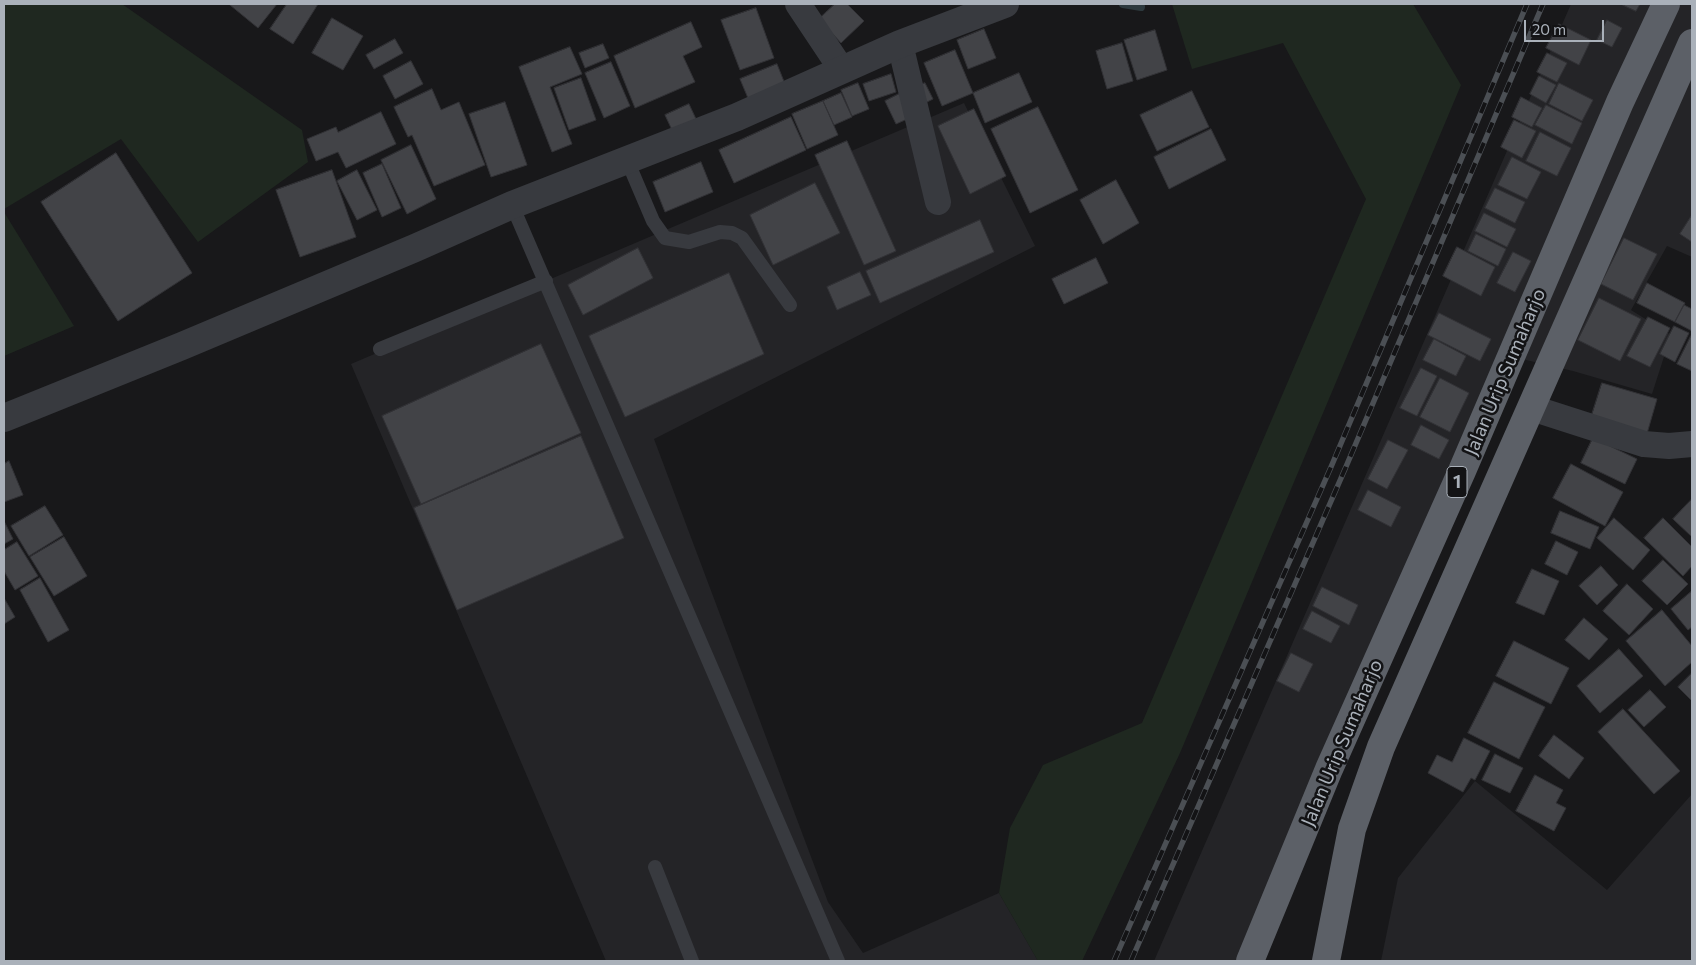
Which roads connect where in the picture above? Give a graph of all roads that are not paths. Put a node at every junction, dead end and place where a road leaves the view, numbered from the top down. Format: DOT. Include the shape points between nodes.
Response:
graph roads {
  1 [pos="798,4"];
  2 [pos="1005,4"];
  3 [pos="1666,4"];
  4 [pos="1692,43"];
  5 [pos="900,44"];
  6 [pos="842,70"];
  7 [pos="627,160"];
  8 [pos="938,202"];
  9 [pos="512,205"];
  10 [pos="546,280"];
  11 [pos="790,305"];
  12 [pos="380,349"];
  13 [pos="1532,408"];
  14 [pos="4,418"];
  15 [pos="1692,444"];
  16 [pos="655,868"];
  17 [pos="692,961"];
  18 [pos="838,961"];
  19 [pos="1250,961"];
  20 [pos="1326,961"];
  1 -- 6 [label="street"];
  2 -- 5 [label="street"];
  3 -- 19 [label="highway, Jalan Urip Sumaharjo / 1" via="1620,102 1462,471 1329,769"];
  4 -- 13 [label="highway, Jalan Urip Sumaharjo / 1"];
  5 -- 6 [label="street"];
  5 -- 8 [label="street"];
  6 -- 7 [label="street" via="737,117"];
  7 -- 9 [label="street"];
  7 -- 11 [label="lane" via="653,221 665,238 689,242 720,232 742,238"];
  9 -- 10 [label="lane"];
  9 -- 14 [label="street"];
  10 -- 12 [label="lane"];
  10 -- 18 [label="lane"];
  13 -- 15 [label="street" via="1644,444"];
  13 -- 20 [label="highway, Jalan Urip Sumaharjo / 1" via="1381,747 1352,829"];
  16 -- 17 [label="lane"];
}
